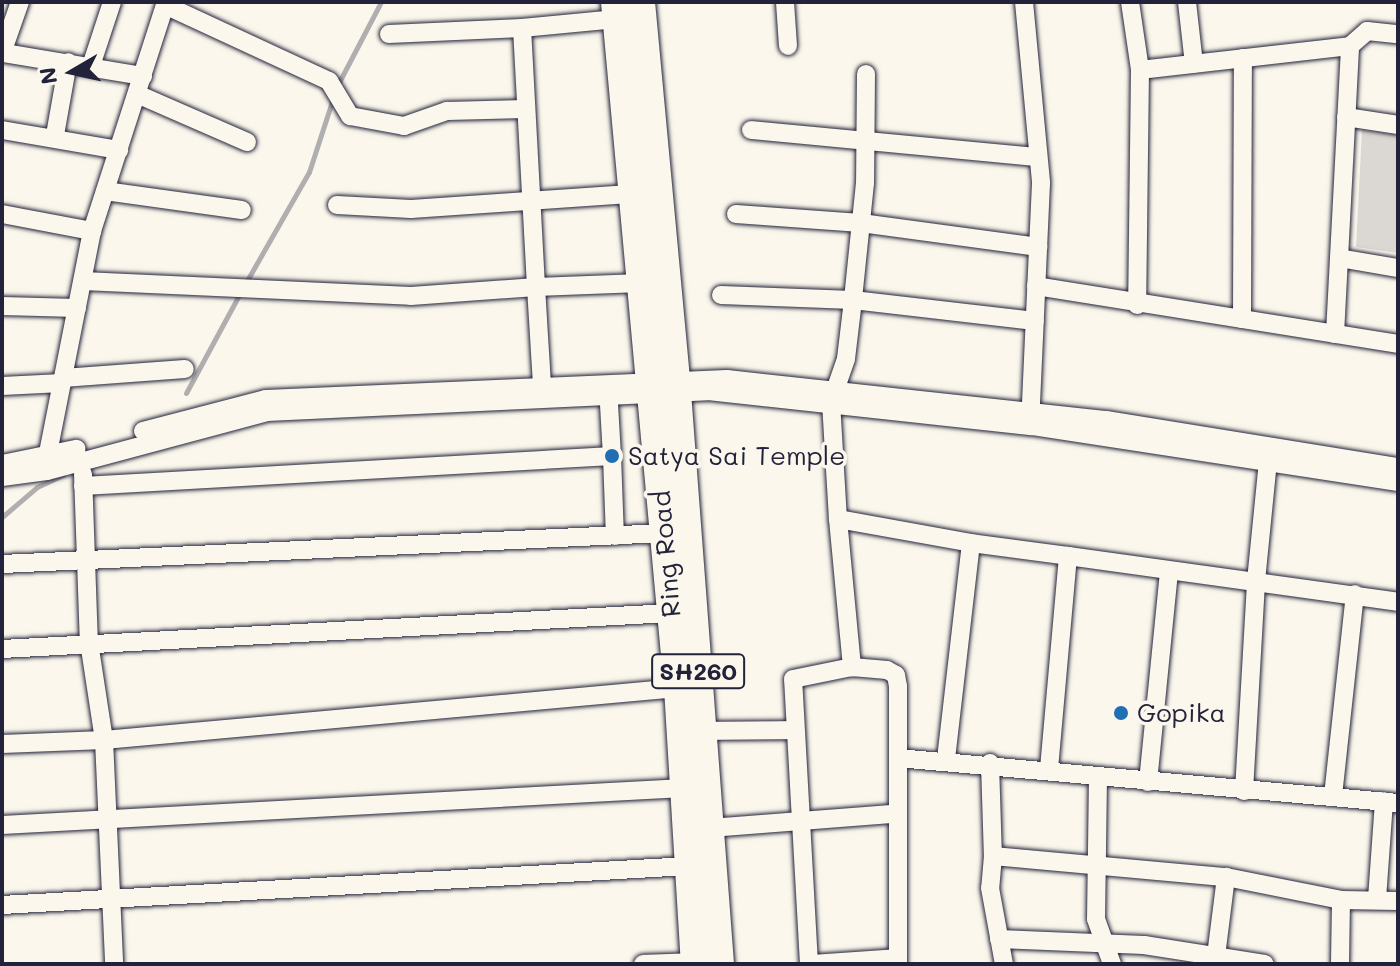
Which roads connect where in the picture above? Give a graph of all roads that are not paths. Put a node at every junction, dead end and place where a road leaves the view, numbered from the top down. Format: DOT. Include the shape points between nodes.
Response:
graph roads {
  1 [pos="20,2"];
  2 [pos="112,2"];
  3 [pos="641,2"];
  4 [pos="785,2"];
  5 [pos="1024,2"];
  6 [pos="1130,2"];
  7 [pos="1187,2"];
  8 [pos="166,4"];
  9 [pos="616,10"];
  10 [pos="522,28"];
  11 [pos="389,34"];
  12 [pos="1398,34"];
  13 [pos="788,46"];
  14 [pos="1350,46"];
  15 [pos="3,53"];
  16 [pos="1243,58"];
  17 [pos="68,62"];
  18 [pos="1194,64"];
  19 [pos="91,66"];
  20 [pos="1140,70"];
  21 [pos="866,74"];
  22 [pos="140,85"];
  23 [pos="525,109"];
  24 [pos="1346,117"];
  25 [pos="1398,125"];
  26 [pos="2,130"];
  27 [pos="751,130"];
  28 [pos="55,135"];
  29 [pos="247,142"];
  30 [pos="865,143"];
  31 [pos="119,150"];
  32 [pos="1038,157"];
  33 [pos="105,191"];
  34 [pos="633,194"];
  35 [pos="530,201"];
  36 [pos="337,205"];
  37 [pos="242,210"];
  38 [pos="2,214"];
  39 [pos="736,214"];
  40 [pos="861,223"];
  41 [pos="92,231"];
  42 [pos="1038,247"];
  43 [pos="1339,258"];
  44 [pos="1398,268"];
  45 [pos="83,281"];
  46 [pos="641,283"];
  47 [pos="1036,286"];
  48 [pos="536,287"];
  49 [pos="721,295"];
  50 [pos="853,300"];
  51 [pos="1137,305"];
  52 [pos="2,306"];
  53 [pos="77,308"];
  54 [pos="1242,319"];
  55 [pos="1035,321"];
  56 [pos="1335,334"];
  57 [pos="1398,344"];
  58 [pos="185,369"];
  59 [pos="63,381"];
  60 [pos="2,386"];
  61 [pos="542,386"];
  62 [pos="663,387"];
  63 [pos="608,389"];
  64 [pos="832,394"];
  65 [pos="1030,418"];
  66 [pos="80,454"];
  67 [pos="1269,454"];
  68 [pos="612,456"];
  69 [pos="47,458"];
  70 [pos="2,464"];
  71 [pos="1398,467"];
  72 [pos="2,477"];
  73 [pos="1398,482"];
  74 [pos="83,486"];
  75 [pos="838,519"];
  76 [pos="665,533"];
  77 [pos="615,536"];
  78 [pos="971,543"];
  79 [pos="1068,556"];
  80 [pos="85,561"];
  81 [pos="2,564"];
  82 [pos="1169,572"];
  83 [pos="1256,581"];
  84 [pos="1355,594"];
  85 [pos="1398,602"];
  86 [pos="671,613"];
  87 [pos="89,642"];
  88 [pos="2,649"];
  89 [pos="852,667"];
  90 [pos="678,688"];
  91 [pos="795,730"];
  92 [pos="703,731"];
  93 [pos="104,740"];
  94 [pos="2,744"];
  95 [pos="898,758"];
  96 [pos="946,759"];
  97 [pos="990,763"];
  98 [pos="1049,768"];
  99 [pos="1098,777"];
  100 [pos="1148,782"];
  101 [pos="684,788"];
  102 [pos="1244,791"];
  103 [pos="1333,796"];
  104 [pos="1391,802"];
  105 [pos="894,814"];
  106 [pos="800,821"];
  107 [pos="108,822"];
  108 [pos="2,825"];
  109 [pos="710,828"];
  110 [pos="993,856"];
  111 [pos="1093,864"];
  112 [pos="688,866"];
  113 [pos="1226,877"];
  114 [pos="111,899"];
  115 [pos="1377,899"];
  116 [pos="1341,900"];
  117 [pos="1398,901"];
  118 [pos="2,905"];
  119 [pos="999,939"];
  120 [pos="1102,942"];
  121 [pos="1216,959"];
  122 [pos="898,961"];
  123 [pos="703,963"];
  124 [pos="114,964"];
  125 [pos="643,964"];
  126 [pos="809,964"];
  127 [pos="1004,964"];
  128 [pos="1112,964"];
  129 [pos="1265,964"];
  130 [pos="1340,964"];
  1 -- 15 [label="street"];
  2 -- 19 [label="street"];
  3 -- 62 [label="highway, Ring Road / SH260"];
  4 -- 13 [label="street"];
  5 -- 32 [label="street"];
  6 -- 20 [label="street"];
  7 -- 18 [label="street"];
  8 -- 22 [label="street"];
  8 -- 23 [label="street" via="329,81 350,116 404,126 447,111"];
  9 -- 10 [label="street"];
  9 -- 34 [label="highway, Ring Road / SH260"];
  10 -- 11 [label="street"];
  10 -- 23 [label="street"];
  12 -- 14 [label="street" via="1367,31"];
  14 -- 16 [label="street"];
  14 -- 24 [label="street"];
  15 -- 17 [label="street"];
  16 -- 18 [label="street"];
  16 -- 54 [label="street"];
  17 -- 19 [label="street"];
  17 -- 28 [label="street"];
  18 -- 20 [label="street"];
  19 -- 22 [label="street"];
  20 -- 51 [label="street"];
  21 -- 30 [label="street"];
  22 -- 29 [label="street"];
  22 -- 31 [label="street"];
  23 -- 35 [label="street"];
  24 -- 25 [label="street"];
  24 -- 43 [label="street"];
  26 -- 28 [label="street"];
  27 -- 30 [label="street"];
  28 -- 31 [label="street"];
  30 -- 32 [label="street"];
  30 -- 40 [label="street"];
  31 -- 33 [label="street"];
  32 -- 42 [label="street"];
  33 -- 37 [label="street"];
  33 -- 41 [label="street"];
  34 -- 35 [label="street"];
  34 -- 46 [label="highway, Ring Road / SH260"];
  35 -- 36 [label="street" via="411,209"];
  35 -- 48 [label="street"];
  38 -- 41 [label="street"];
  39 -- 40 [label="street"];
  40 -- 42 [label="street"];
  40 -- 50 [label="street"];
  41 -- 45 [label="street"];
  42 -- 47 [label="street"];
  43 -- 44 [label="street"];
  43 -- 56 [label="street"];
  45 -- 48 [label="street" via="411,296"];
  45 -- 53 [label="street"];
  46 -- 48 [label="street"];
  46 -- 62 [label="highway, Ring Road / SH260"];
  47 -- 51 [label="street"];
  47 -- 55 [label="street"];
  48 -- 61 [label="street"];
  49 -- 50 [label="street"];
  50 -- 55 [label="street"];
  50 -- 64 [label="street" via="846,359"];
  51 -- 54 [label="street"];
  52 -- 53 [label="street"];
  53 -- 59 [label="street"];
  54 -- 56 [label="street"];
  55 -- 65 [label="street"];
  56 -- 57 [label="street"];
  58 -- 59 [label="street"];
  59 -- 60 [label="street"];
  59 -- 69 [label="street"];
  61 -- 63 [label="street"];
  61 -- 66 [label="street" via="266,399"];
  62 -- 63 [label="street"];
  62 -- 64 [label="street" via="708,384"];
  62 -- 76 [label="highway, Ring Road / SH260"];
  62 -- 92 [label="highway, Ring Road / SH260"];
  63 -- 66 [label="street" via="267,412"];
  63 -- 68 [label="street"];
  64 -- 65 [label="street"];
  64 -- 75 [label="street"];
  65 -- 67 [label="street"];
  66 -- 69 [label="street"];
  66 -- 72 [label="street"];
  66 -- 74 [label="street"];
  67 -- 71 [label="street"];
  67 -- 73 [label="street"];
  67 -- 83 [label="street"];
  68 -- 74 [label="street"];
  68 -- 77 [label="street"];
  69 -- 70 [label="street"];
  74 -- 80 [label="street"];
  75 -- 78 [label="street"];
  75 -- 89 [label="street"];
  76 -- 77 [label="street"];
  76 -- 86 [label="highway, Ring Road / SH260"];
  77 -- 80 [label="street"];
  78 -- 79 [label="street"];
  78 -- 96 [label="street"];
  79 -- 82 [label="street"];
  79 -- 98 [label="street"];
  80 -- 81 [label="street"];
  80 -- 87 [label="street"];
  82 -- 83 [label="street"];
  82 -- 100 [label="street"];
  83 -- 84 [label="street"];
  83 -- 102 [label="street"];
  84 -- 85 [label="street"];
  84 -- 103 [label="street"];
  86 -- 87 [label="street"];
  86 -- 90 [label="highway, Ring Road / SH260"];
  87 -- 88 [label="street"];
  87 -- 93 [label="street"];
  89 -- 91 [label="street" via="796,675"];
  89 -- 95 [label="street" via="896,675"];
  90 -- 93 [label="street"];
  90 -- 101 [label="highway, Ring Road / SH260"];
  91 -- 92 [label="street"];
  91 -- 106 [label="street"];
  92 -- 109 [label="highway, Ring Road / SH260"];
  93 -- 94 [label="street"];
  93 -- 107 [label="street"];
  95 -- 96 [label="street"];
  95 -- 105 [label="street"];
  96 -- 97 [label="street"];
  97 -- 98 [label="street"];
  97 -- 110 [label="street"];
  98 -- 99 [label="street"];
  99 -- 100 [label="street"];
  99 -- 111 [label="street"];
  100 -- 102 [label="street"];
  101 -- 107 [label="street" via="473,795"];
  101 -- 112 [label="highway, Ring Road / SH260"];
  102 -- 103 [label="street"];
  103 -- 104 [label="street"];
  104 -- 115 [label="street"];
  105 -- 106 [label="street"];
  105 -- 122 [label="street"];
  106 -- 109 [label="street"];
  106 -- 126 [label="street"];
  107 -- 108 [label="street"];
  107 -- 114 [label="street"];
  109 -- 123 [label="highway, Ring Road / SH260"];
  110 -- 111 [label="street"];
  110 -- 119 [label="street" via="990,888"];
  111 -- 113 [label="street"];
  111 -- 120 [label="street"];
  112 -- 114 [label="street"];
  112 -- 123 [label="highway, Ring Road / SH260"];
  113 -- 116 [label="street"];
  113 -- 121 [label="street"];
  114 -- 118 [label="street"];
  114 -- 124 [label="street"];
  115 -- 116 [label="street"];
  115 -- 117 [label="street"];
  116 -- 130 [label="street"];
  119 -- 120 [label="street"];
  119 -- 127 [label="street"];
  120 -- 121 [label="street"];
  120 -- 128 [label="street"];
  121 -- 129 [label="street"];
  122 -- 126 [label="street"];
  123 -- 125 [label="street"];
}
